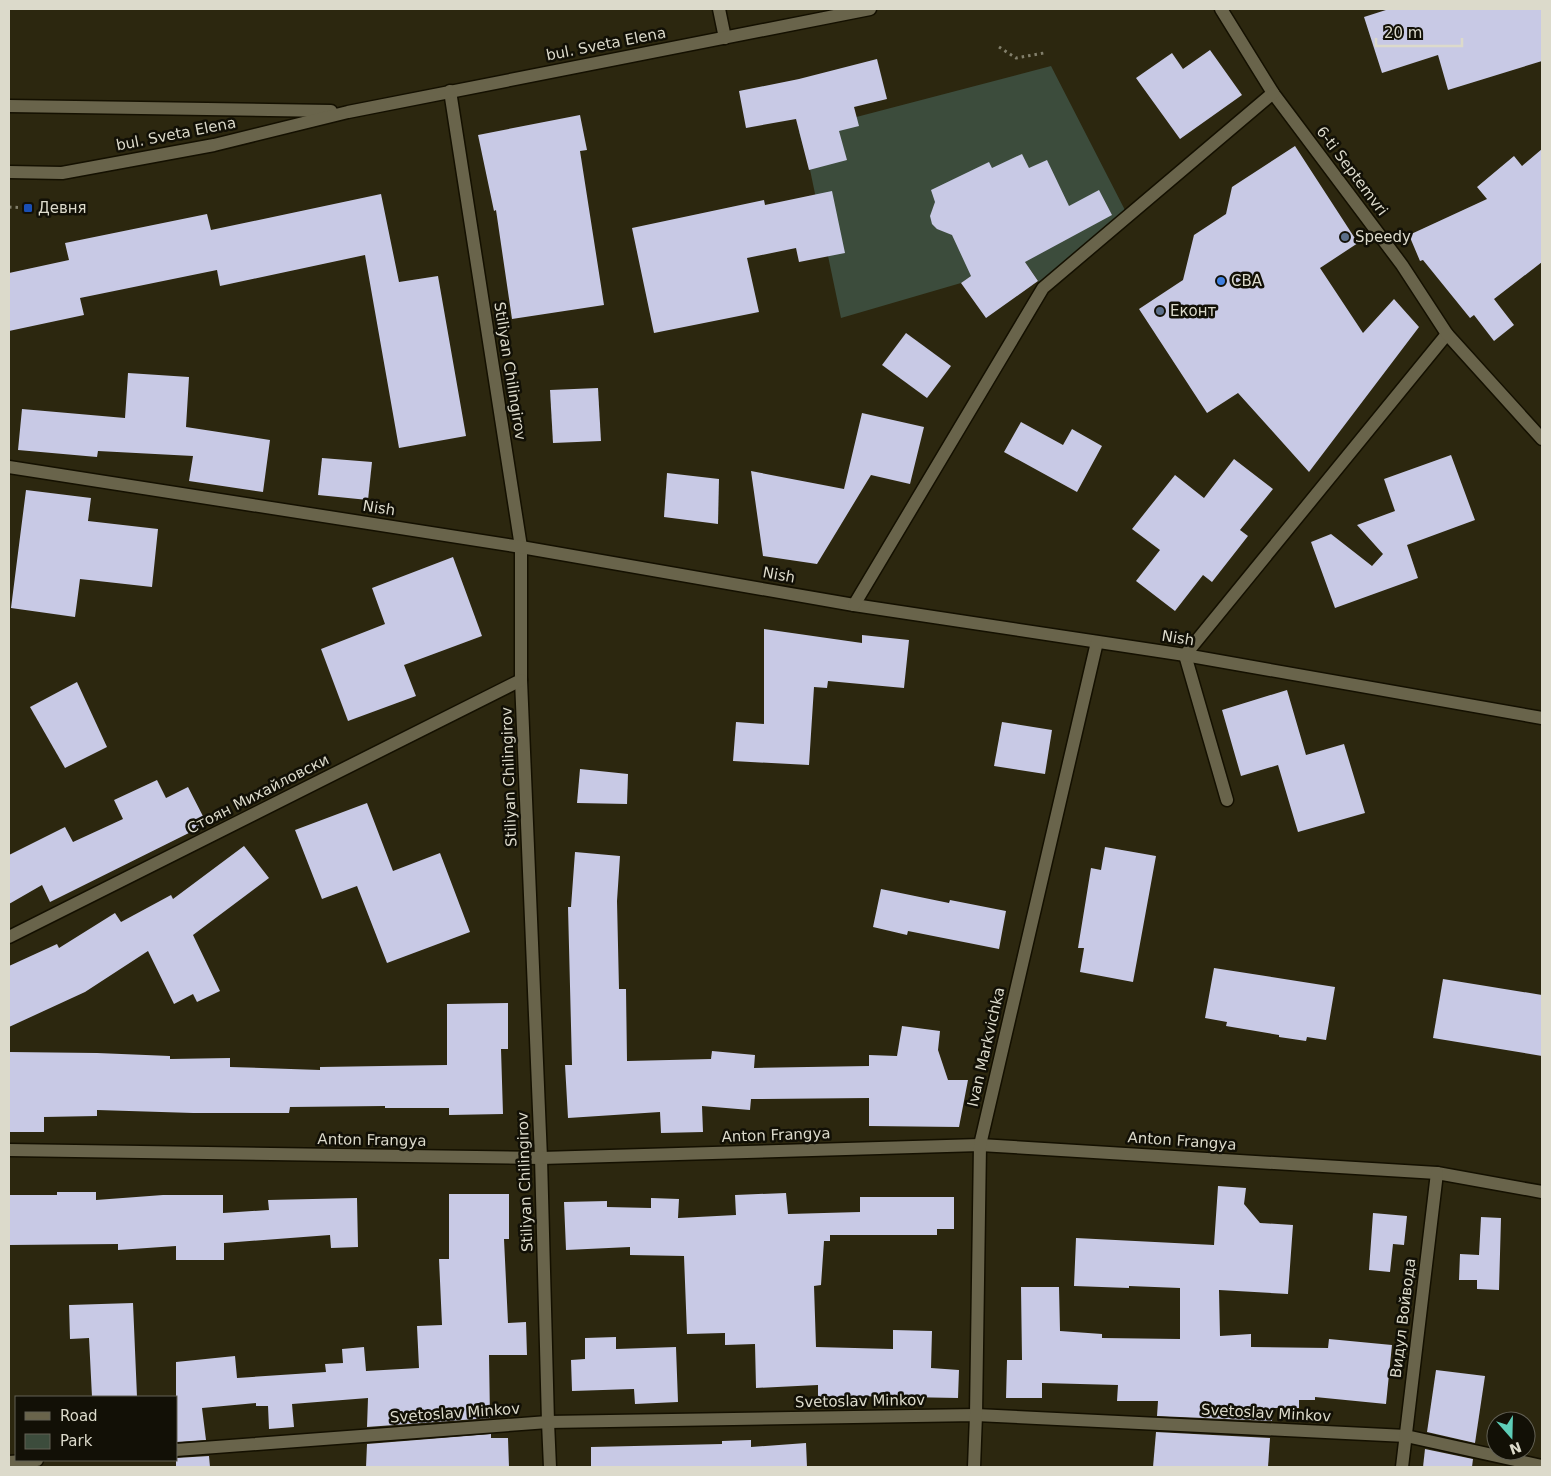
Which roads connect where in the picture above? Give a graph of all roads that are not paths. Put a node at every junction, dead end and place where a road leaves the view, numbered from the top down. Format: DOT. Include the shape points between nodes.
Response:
graph roads {
  1 [pos="719,9"];
  2 [pos="870,9"];
  3 [pos="1221,9"];
  4 [pos="725,38"];
  5 [pos="450,91"];
  6 [pos="1273,93"];
  7 [pos="9,106"];
  8 [pos="348,112"];
  9 [pos="9,172"];
  10 [pos="1447,334"];
  11 [pos="1542,439"];
  12 [pos="9,467"];
  13 [pos="520,547"];
  14 [pos="854,605"];
  15 [pos="1097,642"];
  16 [pos="1186,656"];
  17 [pos="521,680"];
  18 [pos="1542,718"];
  19 [pos="1227,800"];
  20 [pos="9,937"];
  21 [pos="980,1145"];
  22 [pos="9,1150"];
  23 [pos="541,1158"];
  24 [pos="1437,1173"];
  25 [pos="1542,1192"];
  26 [pos="976,1415"];
  27 [pos="548,1422"];
  28 [pos="1406,1436"];
  29 [pos="178,1450"];
  30 [pos="23,1461"];
  31 [pos="9,1462"];
  32 [pos="1542,1466"];
  33 [pos="550,1467"];
  34 [pos="974,1467"];
  35 [pos="1402,1467"];
  1 -- 4 [label="street"];
  2 -- 4 [label="street, bul. Sveta Elena"];
  3 -- 6 [label="street, 6-ti Septemvri"];
  4 -- 5 [label="street, bul. Sveta Elena"];
  5 -- 8 [label="street, bul. Sveta Elena"];
  5 -- 13 [label="street, Stiliyan Chilingirov"];
  6 -- 10 [label="street, 6-ti Septemvri" via="1402,265"];
  6 -- 14 [label="street" via="1043,288"];
  7 -- 8 [label="street, bul. Sveta Elena"];
  8 -- 9 [label="street, bul. Sveta Elena" via="214,144 62,173"];
  10 -- 11 [label="street, 6-ti Septemvri"];
  10 -- 16 [label="street"];
  12 -- 13 [label="street, Nish"];
  13 -- 14 [label="street, Nish"];
  13 -- 17 [label="street, Stiliyan Chilingirov"];
  14 -- 15 [label="street, Nish"];
  15 -- 16 [label="street, Nish"];
  15 -- 21 [label="street, Ivan Markvichka"];
  16 -- 18 [label="street, Nish"];
  16 -- 19 [label="street"];
  17 -- 20 [label="street, Стоян Михайловски"];
  17 -- 23 [label="street, Stiliyan Chilingirov"];
  21 -- 23 [label="street, Anton Frangya"];
  21 -- 24 [label="street, Anton Frangya"];
  21 -- 26 [label="street, Ivan Markvichka"];
  22 -- 23 [label="street, Anton Frangya"];
  23 -- 27 [label="street, Stiliyan Chilingirov"];
  24 -- 25 [label="street, Anton Frangya"];
  24 -- 28 [label="street, Видул Войвода"];
  26 -- 27 [label="street, Svetoslav Minkov"];
  26 -- 28 [label="street, Svetoslav Minkov"];
  26 -- 34 [label="street, Ivan Markvichka"];
  27 -- 29 [label="street, Svetoslav Minkov"];
  27 -- 33 [label="street, Stiliyan Chilingirov"];
  28 -- 32 [label="street, Svetoslav Minkov"];
  28 -- 35 [label="street, Видул Войвода"];
  30 -- 31 [label="street"];
}
